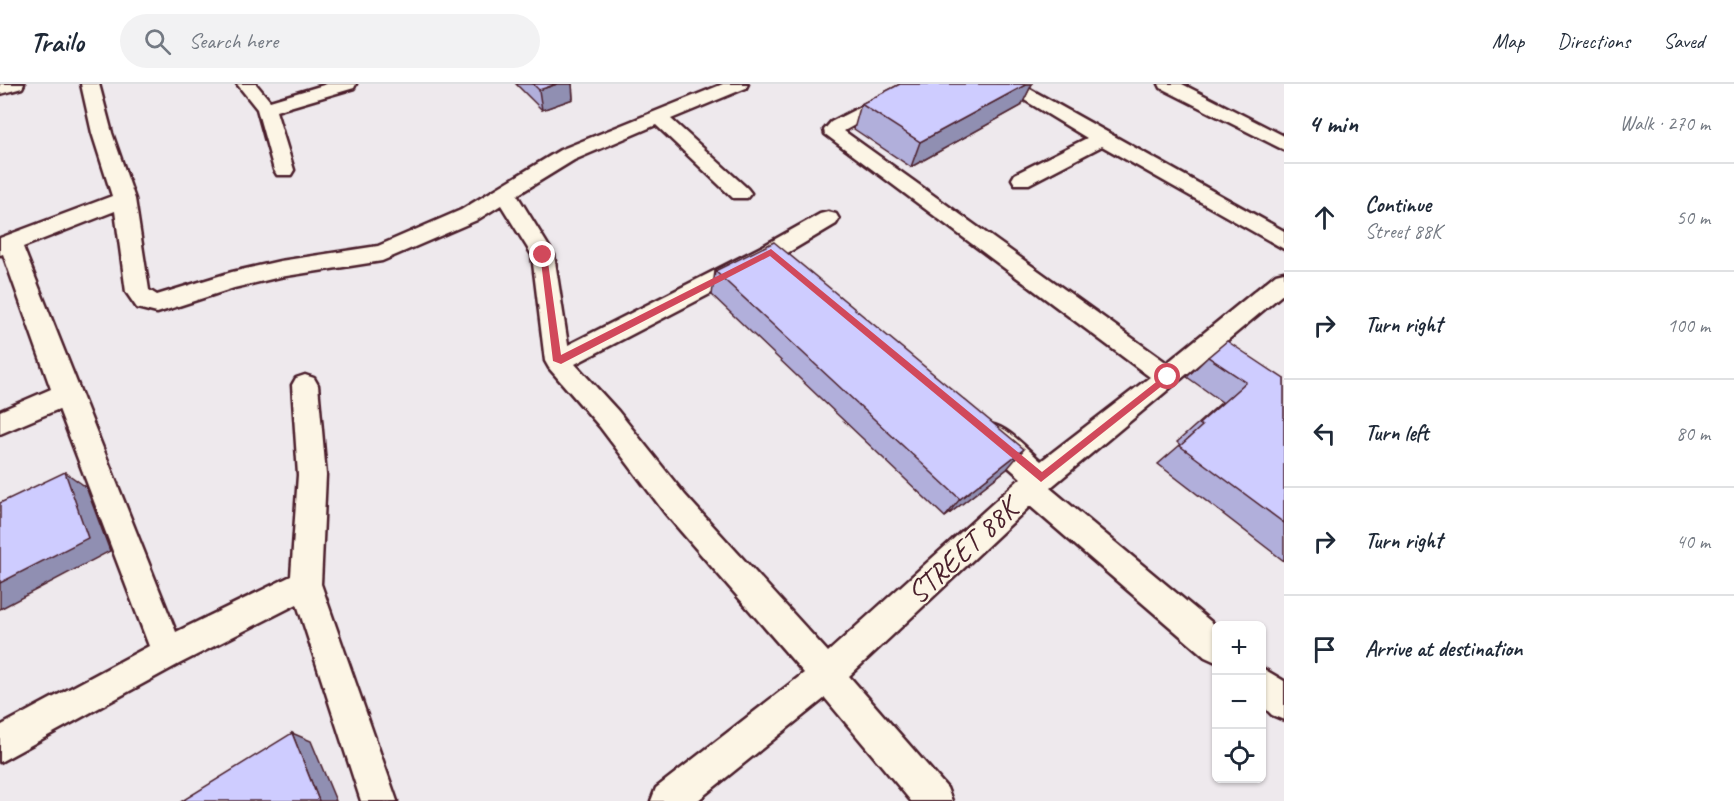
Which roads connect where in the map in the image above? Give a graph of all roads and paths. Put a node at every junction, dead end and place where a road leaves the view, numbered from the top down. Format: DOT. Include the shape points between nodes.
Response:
graph roads {
  1 [pos="15,84"];
  2 [pos="90,84"];
  3 [pos="246,84"];
  4 [pos="346,84"];
  5 [pos="739,84"];
  6 [pos="919,84"];
  7 [pos="1007,84"];
  8 [pos="1168,84"];
  9 [pos="0,88"];
  10 [pos="266,108"];
  11 [pos="660,119"];
  12 [pos="1102,138"];
  13 [pos="1284,144"];
  14 [pos="284,170"];
  15 [pos="1022,179"];
  16 [pos="740,193"];
  17 [pos="506,195"];
  18 [pos="124,199"];
  19 [pos="828,219"];
  20 [pos="1284,241"];
  21 [pos="5,245"];
  22 [pos="1284,280"];
  23 [pos="558,361"];
  24 [pos="1168,377"];
  25 [pos="305,385"];
  26 [pos="66,394"];
  27 [pos="969,418"];
  28 [pos="0,423"];
  29 [pos="1036,483"];
  30 [pos="306,584"];
  31 [pos="1212,642"];
  32 [pos="168,653"];
  33 [pos="827,675"];
  34 [pos="1266,687"];
  35 [pos="1284,703"];
  36 [pos="0,745"];
  37 [pos="379,801"];
  38 [pos="669,801"];
  39 [pos="933,801"];
  1 -- 9 [label="street"];
  2 -- 18 [label="street"];
  3 -- 10 [label="street"];
  4 -- 10 [label="street"];
  5 -- 11 [label="street"];
  6 -- 24 [label="street" via="838,126 835,134"];
  7 -- 12 [label="street"];
  8 -- 13 [label="street"];
  10 -- 14 [label="street"];
  11 -- 16 [label="street"];
  11 -- 17 [label="street" via="567,155"];
  12 -- 15 [label="street"];
  12 -- 20 [label="street"];
  17 -- 18 [label="street" via="382,253 251,276 157,304 145,302 138,292"];
  17 -- 23 [label="street" via="543,255"];
  18 -- 21 [label="street"];
  19 -- 23 [label="street" via="780,259"];
  21 -- 26 [label="street"];
  22 -- 24 [label="street, STREET 88K"];
  23 -- 33 [label="street" via="609,418 675,504"];
  24 -- 29 [label="street, STREET 88K"];
  25 -- 30 [label="street" via="312,475"];
  26 -- 28 [label="street"];
  26 -- 32 [label="street"];
  27 -- 29 [label="street"];
  29 -- 31 [label="street"];
  29 -- 33 [label="street, STREET 88K"];
  30 -- 32 [label="street"];
  30 -- 37 [label="street"];
  32 -- 36 [label="street"];
  33 -- 38 [label="street, STREET 88K"];
  33 -- 39 [label="street"];
  34 -- 35 [label="street"];
}
